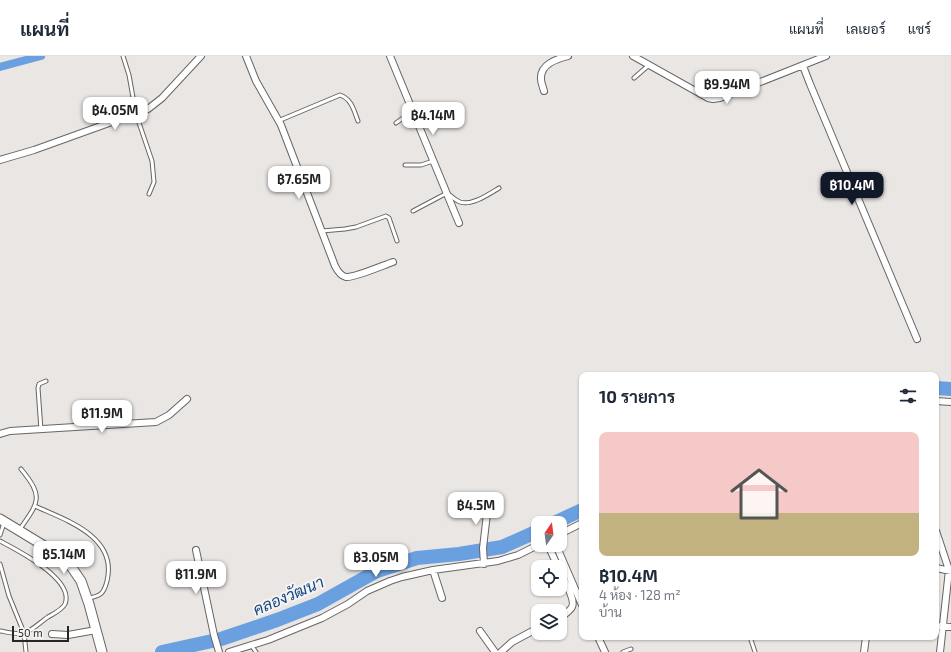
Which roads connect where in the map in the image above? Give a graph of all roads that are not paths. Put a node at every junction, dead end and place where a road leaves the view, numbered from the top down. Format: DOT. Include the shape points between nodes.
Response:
graph roads {
  1 [pos="123,56"];
  2 [pos="201,56"];
  3 [pos="246,56"];
  4 [pos="390,56"];
  5 [pos="568,56"];
  6 [pos="633,56"];
  7 [pos="826,56"];
  8 [pos="560,57"];
  9 [pos="648,65"];
  10 [pos="803,66"];
  11 [pos="634,78"];
  12 [pos="544,91"];
  13 [pos="413,111"];
  14 [pos="136,114"];
  15 [pos="278,121"];
  16 [pos="358,121"];
  17 [pos="396,123"];
  18 [pos="0,160"];
  19 [pos="434,160"];
  20 [pos="405,165"];
  21 [pos="499,188"];
  22 [pos="447,193"];
  23 [pos="149,194"];
  24 [pos="412,211"];
  25 [pos="460,224"];
  26 [pos="322,231"];
  27 [pos="397,241"];
  28 [pos="393,262"];
  29 [pos="917,339"];
  30 [pos="46,381"];
  31 [pos="187,399"];
  32 [pos="939,400"];
  33 [pos="951,402"];
  34 [pos="41,430"];
  35 [pos="0,434"];
  36 [pos="21,469"];
  37 [pos="35,506"];
  38 [pos="488,506"];
  39 [pos="2,520"];
  40 [pos="579,524"];
  41 [pos="19,530"];
  42 [pos="567,530"];
  43 [pos="0,535"];
  44 [pos="939,539"];
  45 [pos="0,541"];
  46 [pos="531,548"];
  47 [pos="196,550"];
  48 [pos="559,552"];
  49 [pos="484,561"];
  50 [pos="0,564"];
  51 [pos="939,568"];
  52 [pos="433,570"];
  53 [pos="950,570"];
  54 [pos="567,587"];
  55 [pos="87,598"];
  56 [pos="442,598"];
  57 [pos="579,598"];
  58 [pos="567,612"];
  59 [pos="939,626"];
  60 [pos="951,627"];
  61 [pos="96,630"];
  62 [pos="480,631"];
  63 [pos="0,632"];
  64 [pos="531,632"];
  65 [pos="24,633"];
  66 [pos="52,634"];
  67 [pos="599,640"];
  68 [pos="751,640"];
  69 [pos="866,640"];
  70 [pos="251,645"];
  71 [pos="631,649"];
  72 [pos="26,652"];
  73 [pos="102,652"];
  74 [pos="219,652"];
  75 [pos="229,652"];
  76 [pos="256,652"];
  77 [pos="495,652"];
  78 [pos="501,652"];
  79 [pos="605,652"];
  80 [pos="623,652"];
  81 [pos="755,652"];
  82 [pos="864,652"];
  83 [pos="940,652"];
  1 -- 14 [label="lane" via="131,82"];
  2 -- 14 [label="street" via="162,98 148,109"];
  3 -- 15 [label="street" via="256,81"];
  4 -- 13 [label="street"];
  5 -- 8 [label="street"];
  6 -- 9 [label="street"];
  7 -- 10 [label="street"];
  8 -- 12 [label="street" via="544,68 540,78"];
  9 -- 10 [label="street" via="713,100"];
  9 -- 11 [label="lane"];
  10 -- 29 [label="street"];
  13 -- 17 [label="lane"];
  13 -- 19 [label="street"];
  14 -- 18 [label="street"];
  14 -- 23 [label="lane" via="152,161 154,182"];
  15 -- 16 [label="lane" via="340,95 352,104"];
  15 -- 26 [label="street"];
  19 -- 20 [label="lane" via="421,165"];
  19 -- 22 [label="street"];
  21 -- 22 [label="lane" via="469,202 456,200"];
  22 -- 24 [label="lane"];
  22 -- 25 [label="street"];
  26 -- 27 [label="lane" via="345,230 386,216"];
  26 -- 28 [label="street" via="338,272 346,277"];
  30 -- 34 [label="lane" via="39,384 38,388"];
  31 -- 34 [label="street" via="169,415 156,422"];
  32 -- 33 [label="street"];
  34 -- 35 [label="street" via="10,431"];
  36 -- 37 [label="lane" via="33,484 36,492"];
  37 -- 41 [label="lane"];
  37 -- 55 [label="lane" via="72,522 99,543 107,558 109,573 103,592 99,596"];
  38 -- 49 [label="street"];
  39 -- 41 [label="main road"];
  39 -- 43 [label="lane"];
  40 -- 42 [label="street"];
  41 -- 55 [label="main road" via="68,562 81,581"];
  44 -- 53 [label="street"];
  45 -- 65 [label="lane" via="54,574 65,593 64,606"];
  46 -- 49 [label="street" via="498,561"];
  47 -- 74 [label="street"];
  48 -- 57 [label="street"];
  49 -- 52 [label="street"];
  50 -- 65 [label="lane" via="9,596"];
  51 -- 53 [label="street"];
  52 -- 56 [label="street"];
  52 -- 70 [label="street" via="390,581 367,591 322,618"];
  53 -- 59 [label="street"];
  54 -- 58 [label="street" via="573,605"];
  55 -- 61 [label="main road"];
  59 -- 60 [label="street"];
  59 -- 83 [label="street"];
  61 -- 66 [label="street" via="80,634"];
  61 -- 73 [label="main road"];
  62 -- 77 [label="street"];
  63 -- 65 [label="lane"];
  64 -- 78 [label="street" via="512,642"];
  65 -- 72 [label="lane"];
  67 -- 79 [label="street"];
  68 -- 81 [label="lane"];
  69 -- 82 [label="street"];
  70 -- 75 [label="street"];
  70 -- 76 [label="lane"];
  71 -- 80 [label="lane"];
}
